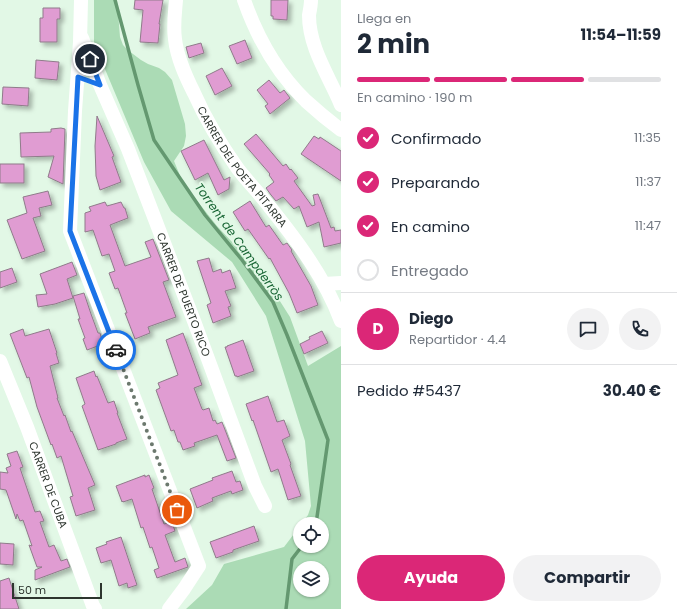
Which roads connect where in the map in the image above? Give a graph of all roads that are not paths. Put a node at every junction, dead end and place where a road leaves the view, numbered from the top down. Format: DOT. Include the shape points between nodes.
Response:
graph roads {
  1 [pos="80,0"];
  2 [pos="176,0"];
  3 [pos="244,0"];
  4 [pos="312,0"];
  5 [pos="80,32"];
  6 [pos="78,77"];
  7 [pos="100,85"];
  8 [pos="341,105"];
  9 [pos="341,130"];
  10 [pos="341,283"];
  11 [pos="324,284"];
  12 [pos="341,321"];
  13 [pos="0,362"];
  14 [pos="265,506"];
  15 [pos="95,609"];
  16 [pos="169,609"];
  1 -- 5 [label="street"];
  2 -- 11 [label="street, CARRER DEL POETA PITARRA" via="174,23 178,56 198,103 220,143 296,241"];
  3 -- 9 [label="street" via="263,46 284,77 305,100"];
  4 -- 8 [label="street" via="309,16 312,38"];
  5 -- 6 [label="street"];
  5 -- 7 [label="street, CARRER DE PUERTO RICO"];
  6 -- 7 [label="street"];
  6 -- 16 [label="street" via="70,231 199,566"];
  7 -- 14 [label="street, CARRER DE PUERTO RICO" via="128,149 255,486"];
  10 -- 11 [label="street"];
  11 -- 12 [label="street, CARRER DEL POETA PITARRA"];
  13 -- 15 [label="street, CARRER DE CUBA"];
}
